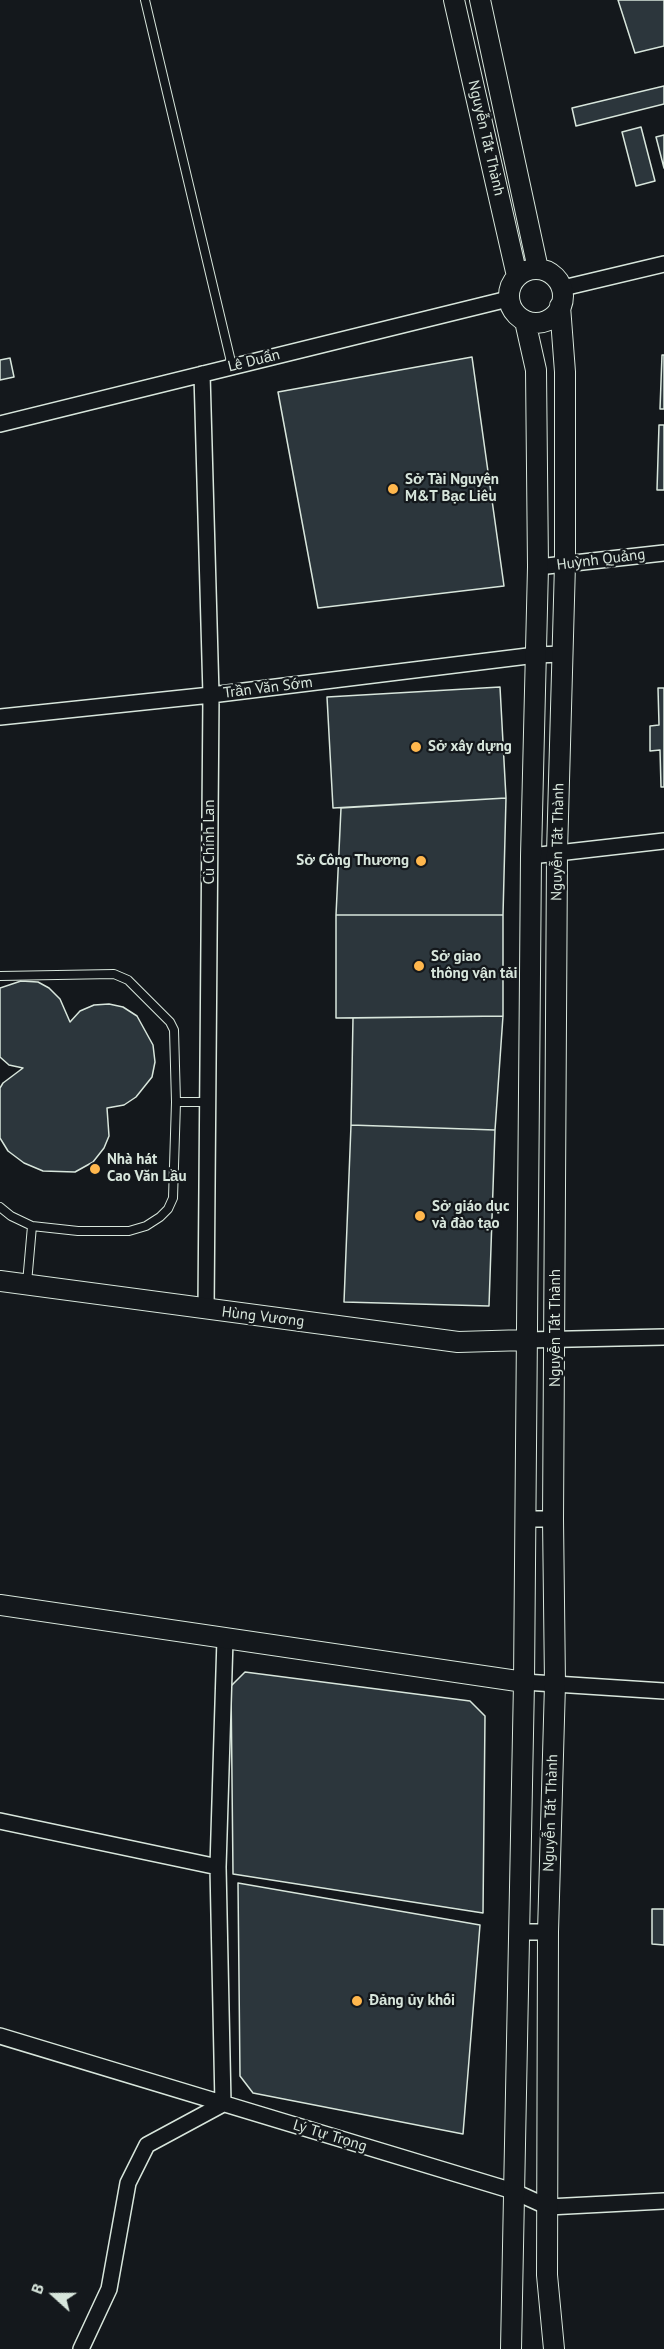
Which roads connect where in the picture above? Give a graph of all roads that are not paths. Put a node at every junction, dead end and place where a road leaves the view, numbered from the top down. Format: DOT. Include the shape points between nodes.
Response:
graph roads {
  1 [pos="145,0"];
  2 [pos="454,0"];
  3 [pos="480,0"];
  4 [pos="664,264"];
  5 [pos="538,269"];
  6 [pos="517,276"];
  7 [pos="561,297"];
  8 [pos="508,299"];
  9 [pos="525,321"];
  10 [pos="231,366"];
  11 [pos="202,374"];
  12 [pos="0,424"];
  13 [pos="664,553"];
  14 [pos="565,564"];
  15 [pos="538,567"];
  16 [pos="562,654"];
  17 [pos="536,655"];
  18 [pos="211,695"];
  19 [pos="0,717"];
  20 [pos="664,841"];
  21 [pos="557,853"];
  22 [pos="531,856"];
  23 [pos="0,976"];
  24 [pos="176,1102"];
  25 [pos="208,1102"];
  26 [pos="528,1107"];
  27 [pos="556,1107"];
  28 [pos="0,1207"];
  29 [pos="32,1227"];
  30 [pos="0,1281"];
  31 [pos="26,1284"];
  32 [pos="206,1310"];
  33 [pos="664,1338"];
  34 [pos="556,1339"];
  35 [pos="526,1340"];
  36 [pos="525,1518"];
  37 [pos="553,1519"];
  38 [pos="0,1605"];
  39 [pos="225,1639"];
  40 [pos="524,1682"];
  41 [pos="555,1684"];
  42 [pos="664,1691"];
  43 [pos="0,1821"];
  44 [pos="218,1867"];
  45 [pos="520,1932"];
  46 [pos="548,1932"];
  47 [pos="0,2036"];
  48 [pos="223,2104"];
  49 [pos="513,2191"];
  50 [pos="664,2201"];
  51 [pos="548,2207"];
  52 [pos="81,2349"];
  53 [pos="511,2349"];
  54 [pos="554,2349"];
  1 -- 10 [label="lane"];
  2 -- 6 [label="street, Nguyễn Tất Thành"];
  3 -- 5 [label="street, Nguyễn Tất Thành"];
  4 -- 7 [label="street"];
  5 -- 6 [label="street"];
  5 -- 7 [label="street" via="549,271"];
  6 -- 8 [label="street"];
  7 -- 9 [label="street" via="552,318"];
  7 -- 14 [label="street, Nguyễn Tất Thành"];
  8 -- 9 [label="street, Nguyễn Tất Thành" via="512,312"];
  8 -- 10 [label="street, Lê Duẩn"];
  9 -- 15 [label="street, Nguyễn Tất Thành" via="536,370"];
  10 -- 11 [label="street, Lê Duẩn"];
  11 -- 12 [label="street, Lê Duẩn"];
  11 -- 18 [label="street, Cù Chính Lan"];
  13 -- 14 [label="street, Huỳnh Quảng"];
  14 -- 15 [label="street, Huỳnh Quảng"];
  14 -- 16 [label="street, Nguyễn Tất Thành"];
  15 -- 17 [label="street, Nguyễn Tất Thành"];
  16 -- 17 [label="street, Trần Văn Sớm"];
  16 -- 21 [label="street, Nguyễn Tất Thành"];
  17 -- 18 [label="street, Trần Văn Sớm"];
  17 -- 22 [label="street, Nguyễn Tất Thành"];
  18 -- 19 [label="street, Trần Văn Sớm"];
  18 -- 25 [label="street, Cù Chính Lan"];
  20 -- 21 [label="street"];
  21 -- 22 [label="street"];
  21 -- 27 [label="street, Nguyễn Tất Thành"];
  22 -- 26 [label="street, Nguyễn Tất Thành"];
  23 -- 24 [label="lane" via="114,974 128,980 174,1030"];
  24 -- 25 [label="lane"];
  24 -- 29 [label="lane" via="173,1198 160,1217 129,1231 78,1232"];
  25 -- 32 [label="street, Cù Chính Lan"];
  26 -- 27 [label="street"];
  26 -- 35 [label="street, Nguyễn Tất Thành"];
  27 -- 34 [label="street, Nguyễn Tất Thành"];
  28 -- 29 [label="lane"];
  29 -- 31 [label="lane"];
  30 -- 31 [label="street, Hùng Vương"];
  31 -- 32 [label="street, Hùng Vương"];
  32 -- 35 [label="street, Hùng Vương" via="458,1342"];
  33 -- 34 [label="street"];
  34 -- 35 [label="street"];
  34 -- 37 [label="street, Nguyễn Tất Thành"];
  35 -- 36 [label="street, Nguyễn Tất Thành"];
  36 -- 37 [label="street"];
  36 -- 40 [label="street, Nguyễn Tất Thành"];
  37 -- 41 [label="street, Nguyễn Tất Thành"];
  38 -- 39 [label="street"];
  39 -- 40 [label="street"];
  39 -- 44 [label="street"];
  40 -- 41 [label="street"];
  40 -- 45 [label="street, Nguyễn Tất Thành"];
  41 -- 42 [label="street"];
  41 -- 46 [label="street, Nguyễn Tất Thành"];
  43 -- 44 [label="street"];
  44 -- 48 [label="street"];
  45 -- 46 [label="street"];
  45 -- 49 [label="street, Nguyễn Tất Thành"];
  46 -- 51 [label="street, Nguyễn Tất Thành"];
  47 -- 48 [label="street, Lý Tự Trọng"];
  48 -- 49 [label="street, Lý Tự Trọng"];
  48 -- 52 [label="street" via="147,2145 128,2183 109,2289"];
  49 -- 51 [label="street, Lý Tự Trọng"];
  49 -- 53 [label="street, Nguyễn Tất Thành"];
  50 -- 51 [label="street, Lý Tự Trọng"];
  51 -- 54 [label="street, Nguyễn Tất Thành" via="547,2275"];
}
